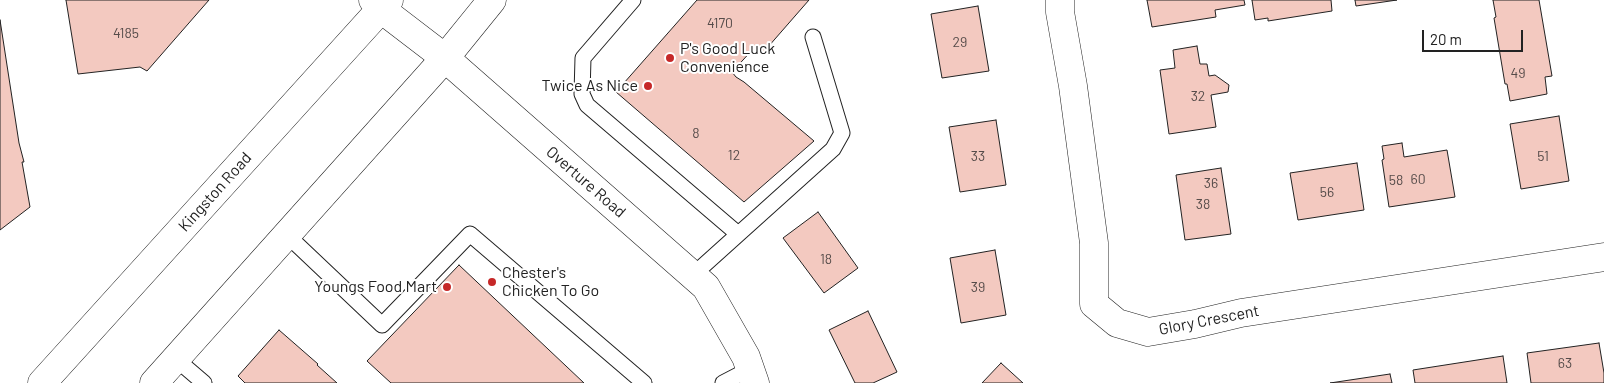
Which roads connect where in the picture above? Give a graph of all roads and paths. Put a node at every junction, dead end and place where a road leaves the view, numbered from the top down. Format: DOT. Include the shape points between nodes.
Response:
graph roads {
  1 [pos="492,0"];
  2 [pos="633,0"];
  3 [pos="1060,0"];
  4 [pos="381,3"];
  5 [pos="813,37"];
  6 [pos="445,58"];
  7 [pos="738,234"];
  8 [pos="286,235"];
  9 [pos="1604,257"];
  10 [pos="693,275"];
  11 [pos="176,359"];
  12 [pos="753,376"];
  13 [pos="42,383"];
  14 [pos="154,383"];
  15 [pos="204,383"];
  16 [pos="644,383"];
  17 [pos="723,383"];
  1 -- 6 [label="street"];
  2 -- 7 [label="lane" via="583,58 582,94 587,105"];
  3 -- 9 [label="street, Glory Crescent" via="1094,243 1094,304 1117,323 1148,332 1241,313"];
  4 -- 6 [label="street, Overture Road"];
  4 -- 13 [label="street, Kingston Road"];
  5 -- 7 [label="lane" via="842,133 832,149"];
  6 -- 8 [label="street"];
  6 -- 10 [label="street, Overture Road"];
  7 -- 10 [label="lane"];
  8 -- 11 [label="street"];
  8 -- 16 [label="lane" via="382,325 470,234"];
  10 -- 12 [label="street, Overture Road" via="706,288 746,357"];
  11 -- 14 [label="street"];
  11 -- 15 [label="lane"];
  12 -- 17 [label="lane"];
}
